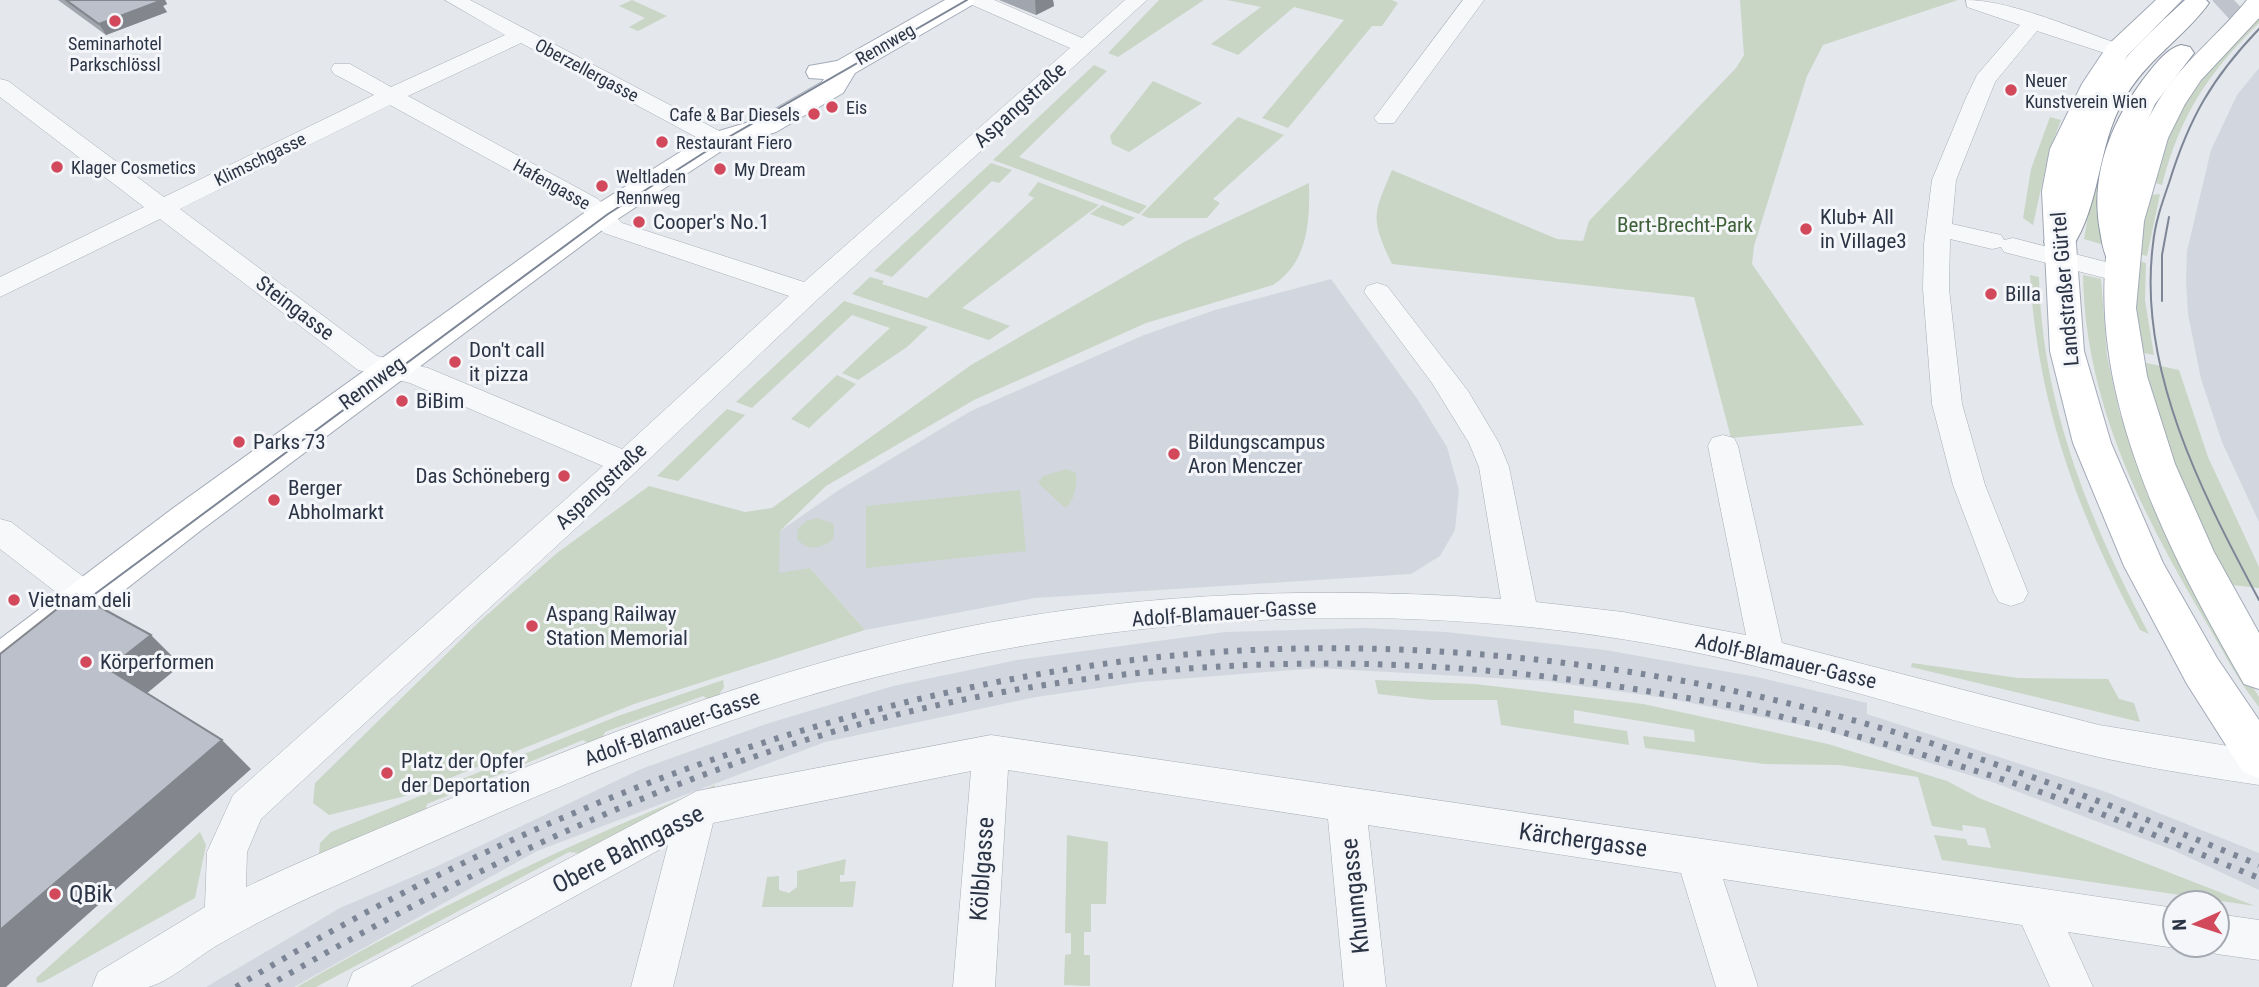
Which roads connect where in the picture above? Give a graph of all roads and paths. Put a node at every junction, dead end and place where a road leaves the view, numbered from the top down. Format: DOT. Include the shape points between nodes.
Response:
graph roads {
  1 [pos="455,0"];
  2 [pos="963,0"];
  3 [pos="976,0"];
  4 [pos="1137,0"];
  5 [pos="1474,0"];
  6 [pos="2259,1"];
  7 [pos="1974,3"];
  8 [pos="2196,5"];
  9 [pos="2034,22"];
  10 [pos="522,36"];
  11 [pos="1086,47"];
  12 [pos="2117,51"];
  13 [pos="342,69"];
  14 [pos="0,86"];
  15 [pos="390,96"];
  16 [pos="1386,118"];
  17 [pos="719,140"];
  18 [pos="162,207"];
  19 [pos="602,215"];
  20 [pos="1938,228"];
  21 [pos="2061,251"];
  22 [pos="2120,265"];
  23 [pos="0,288"];
  24 [pos="1377,292"];
  25 [pos="808,293"];
  26 [pos="390,370"];
  27 [pos="1723,446"];
  28 [pos="626,463"];
  29 [pos="0,531"];
  30 [pos="2011,593"];
  31 [pos="88,594"];
  32 [pos="1521,615"];
  33 [pos="1767,654"];
  34 [pos="0,663"];
  35 [pos="2255,665"];
  36 [pos="991,751"];
  37 [pos="2259,758"];
  38 [pos="2259,768"];
  39 [pos="1346,804"];
  40 [pos="697,809"];
  41 [pos="1696,857"];
  42 [pos="2035,907"];
  43 [pos="225,918"];
  44 [pos="2161,926"];
  45 [pos="2231,935"];
  46 [pos="2259,940"];
  47 [pos="113,987"];
  48 [pos="368,987"];
  49 [pos="652,987"];
  50 [pos="974,987"];
  51 [pos="1365,987"];
  52 [pos="1737,987"];
  53 [pos="2072,987"];
  1 -- 10 [label="street, Oberzellergasse"];
  2 -- 17 [label="main road, Rennweg" via="844,68 833,87 788,114 751,132"];
  3 -- 11 [label="street"];
  4 -- 11 [label="street, Aspangstraße"];
  5 -- 16 [label="street"];
  6 -- 22 [label="main road" via="2199,63 2165,113 2145,163"];
  7 -- 9 [label="street"];
  8 -- 12 [label="main road, Landstraßer Gürtel"];
  8 -- 21 [label="main road" via="2154,43 2100,117"];
  8 -- 22 [label="main road" via="2132,123 2113,185"];
  9 -- 12 [label="street"];
  9 -- 20 [label="street" via="1985,80 1944,180"];
  10 -- 15 [label="street, Klimschgasse"];
  10 -- 17 [label="street, Oberzellergasse"];
  11 -- 25 [label="street, Aspangstraße"];
  12 -- 21 [label="main road, Landstraßer Gürtel" via="2095,84 2065,149 2057,191"];
  13 -- 15 [label="street, Hafengasse"];
  14 -- 18 [label="street, Steingasse"];
  15 -- 18 [label="street, Klimschgasse"];
  15 -- 19 [label="street, Hafengasse"];
  17 -- 19 [label="main road, Rennweg"];
  18 -- 23 [label="street, Klimschgasse"];
  18 -- 26 [label="street, Steingasse" via="368,363"];
  19 -- 25 [label="street, Hafengasse" via="613,228"];
  19 -- 26 [label="main road, Rennweg"];
  20 -- 21 [label="street" via="2003,244"];
  20 -- 30 [label="street" via="1936,289 1947,404 1969,485"];
  21 -- 22 [label="street"];
  21 -- 37 [label="main road, Landstraßer Gürtel" via="2067,351 2092,443 2144,566 2202,671"];
  22 -- 35 [label="main road" via="2121,333 2152,450 2178,515"];
  24 -- 32 [label="street" via="1485,445 1494,467"];
  25 -- 28 [label="street, Aspangstraße"];
  26 -- 28 [label="street, Steingasse" via="418,375"];
  26 -- 31 [label="main road, Rennweg"];
  27 -- 33 [label="street"];
  28 -- 43 [label="street, Aspangstraße" via="247,807 226,852"];
  29 -- 31 [label="street"];
  31 -- 34 [label="main road, Rennweg"];
  32 -- 33 [label="street, Adolf-Blamauer-Gasse" via="1626,626"];
  32 -- 43 [label="street, Adolf-Blamauer-Gasse" via="1398,606 1167,614 1015,632 876,662 739,702 600,752"];
  33 -- 38 [label="street, Adolf-Blamauer-Gasse" via="2161,755"];
  36 -- 39 [label="street, Kärchergasse"];
  36 -- 40 [label="street, Obere Bahngasse"];
  36 -- 50 [label="street, Kölblgasse"];
  39 -- 41 [label="street, Kärchergasse"];
  39 -- 51 [label="street, Khunngasse"];
  40 -- 48 [label="street, Obere Bahngasse"];
  40 -- 49 [label="street"];
  41 -- 42 [label="street, Kärchergasse"];
  41 -- 52 [label="street"];
  42 -- 44 [label="street, Kärchergasse"];
  42 -- 53 [label="street"];
  43 -- 47 [label="street"];
  45 -- 46 [label="street"];
}
